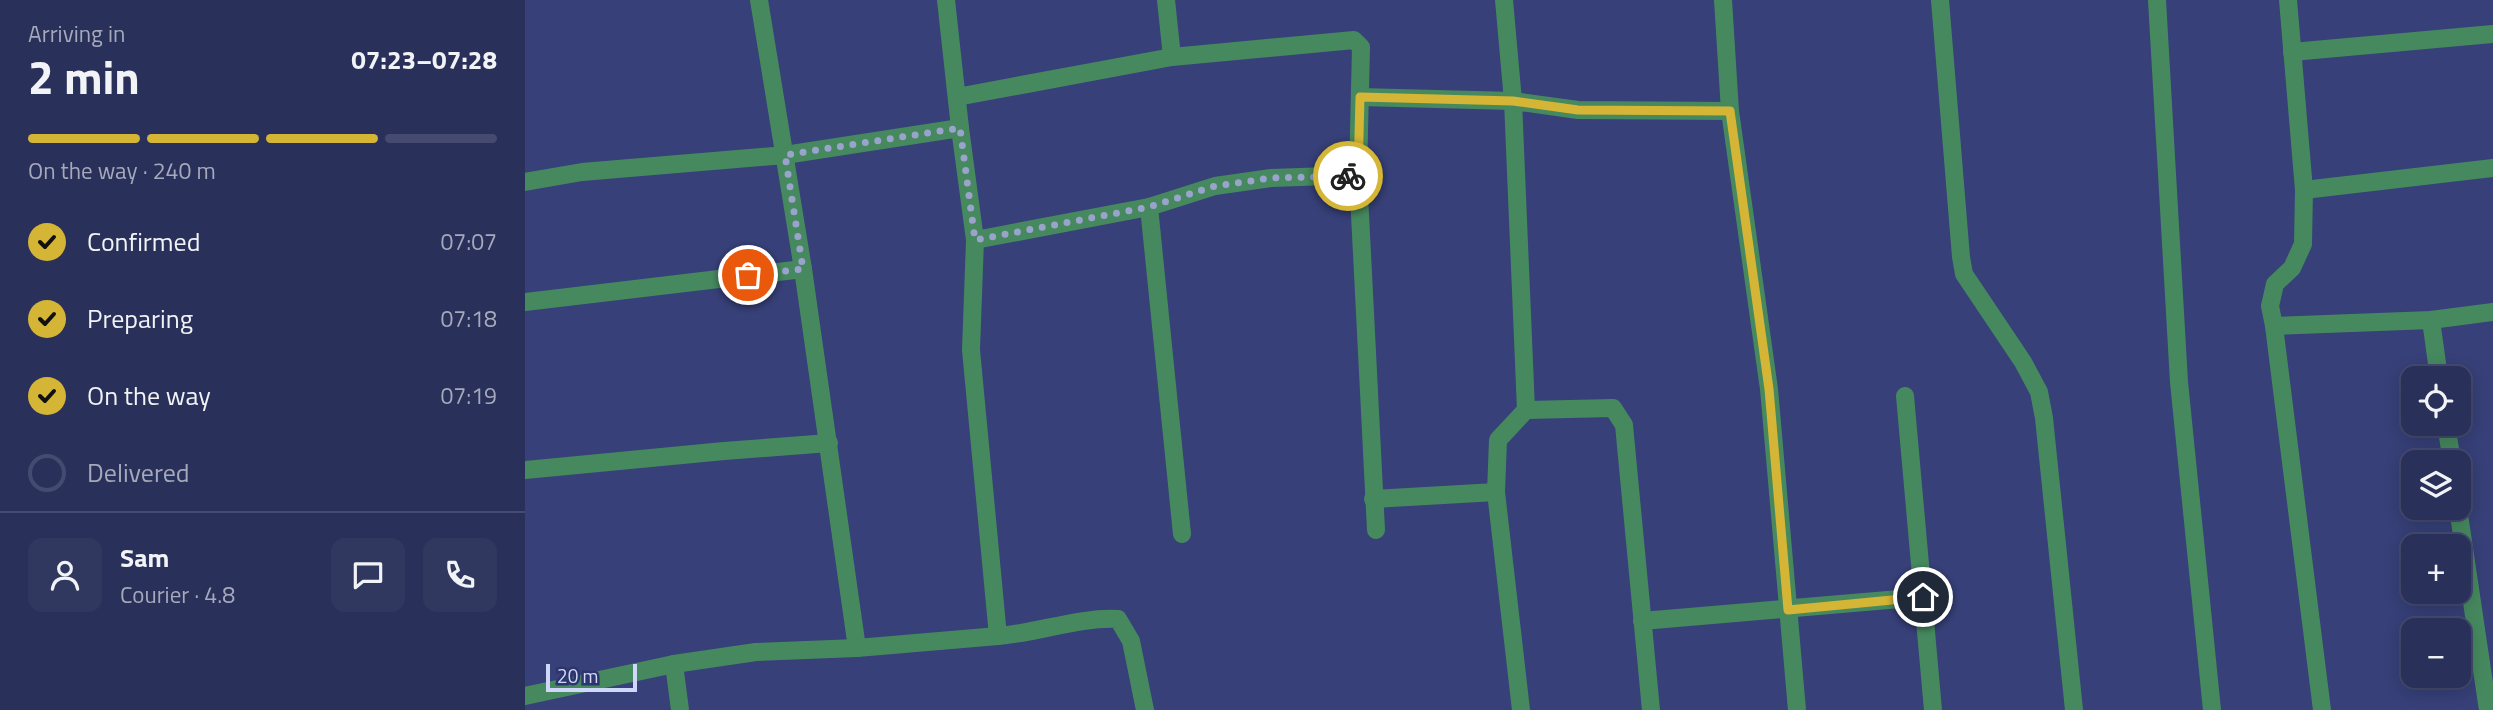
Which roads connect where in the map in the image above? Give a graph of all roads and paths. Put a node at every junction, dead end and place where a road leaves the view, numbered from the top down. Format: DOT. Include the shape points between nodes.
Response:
graph roads {
  1 [pos="759,0"];
  2 [pos="946,0"];
  3 [pos="1166,0"];
  4 [pos="1504,0"];
  5 [pos="1723,0"];
  6 [pos="1940,0"];
  7 [pos="2157,0"];
  8 [pos="2288,0"];
  9 [pos="2493,34"];
  10 [pos="2292,52"];
  11 [pos="1172,57"];
  12 [pos="957,97"];
  13 [pos="1360,97"];
  14 [pos="1513,101"];
  15 [pos="1730,111"];
  16 [pos="960,128"];
  17 [pos="785,155"];
  18 [pos="2493,168"];
  19 [pos="1358,175"];
  20 [pos="525,183"];
  21 [pos="2304,190"];
  22 [pos="1149,207"];
  23 [pos="975,240"];
  24 [pos="803,269"];
  25 [pos="525,302"];
  26 [pos="2493,312"];
  27 [pos="2431,320"];
  28 [pos="2274,326"];
  29 [pos="2437,366"];
  30 [pos="1905,396"];
  31 [pos="1526,410"];
  32 [pos="829,443"];
  33 [pos="525,470"];
  34 [pos="1496,492"];
  35 [pos="1373,499"];
  36 [pos="2460,520"];
  37 [pos="1376,530"];
  38 [pos="1182,534"];
  39 [pos="1923,597"];
  40 [pos="1788,610"];
  41 [pos="1642,621"];
  42 [pos="998,636"];
  43 [pos="857,648"];
  44 [pos="674,664"];
  45 [pos="525,696"];
  46 [pos="680,710"];
  47 [pos="1145,710"];
  48 [pos="1521,710"];
  49 [pos="1651,710"];
  50 [pos="1797,710"];
  51 [pos="1933,710"];
  52 [pos="2074,710"];
  53 [pos="2212,710"];
  54 [pos="2322,710"];
  55 [pos="2488,710"];
  1 -- 17 [label="street"];
  2 -- 12 [label="street"];
  3 -- 11 [label="street"];
  4 -- 14 [label="street"];
  5 -- 15 [label="street"];
  6 -- 52 [label="street" via="1964,274 2039,392"];
  7 -- 53 [label="street" via="2179,382"];
  8 -- 10 [label="street"];
  9 -- 10 [label="street"];
  10 -- 21 [label="street"];
  11 -- 12 [label="street"];
  11 -- 13 [label="street" via="1354,40 1361,47"];
  12 -- 16 [label="street"];
  13 -- 14 [label="street"];
  13 -- 19 [label="street"];
  14 -- 15 [label="street" via="1578,110"];
  14 -- 31 [label="street"];
  15 -- 40 [label="street" via="1769,389"];
  16 -- 17 [label="street"];
  16 -- 23 [label="street"];
  17 -- 20 [label="street" via="582,172"];
  17 -- 24 [label="street"];
  18 -- 21 [label="street"];
  19 -- 22 [label="street" via="1226,184"];
  19 -- 35 [label="street"];
  21 -- 28 [label="street" via="2303,244 2292,268 2275,284 2270,306"];
  22 -- 23 [label="street"];
  22 -- 38 [label="street"];
  23 -- 42 [label="street" via="971,350"];
  24 -- 25 [label="street"];
  24 -- 32 [label="street"];
  26 -- 27 [label="street"];
  27 -- 28 [label="street"];
  27 -- 29 [label="street"];
  28 -- 54 [label="street"];
  30 -- 39 [label="street"];
  31 -- 34 [label="street" via="1498,440"];
  31 -- 41 [label="street" via="1612,408 1624,425"];
  32 -- 33 [label="street"];
  32 -- 43 [label="street"];
  34 -- 35 [label="street"];
  34 -- 48 [label="street"];
  35 -- 37 [label="street"];
  36 -- 55 [label="street"];
  39 -- 40 [label="street"];
  39 -- 51 [label="street"];
  40 -- 41 [label="street"];
  40 -- 50 [label="street"];
  41 -- 49 [label="street"];
  42 -- 43 [label="street"];
  42 -- 47 [label="street" via="1098,618 1118,619 1131,641"];
  43 -- 44 [label="street" via="756,652"];
  44 -- 45 [label="street"];
  44 -- 46 [label="street"];
}
